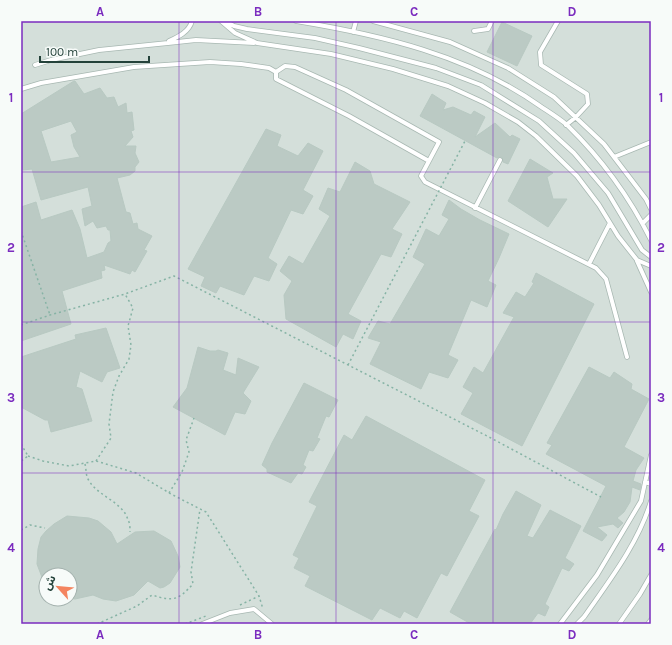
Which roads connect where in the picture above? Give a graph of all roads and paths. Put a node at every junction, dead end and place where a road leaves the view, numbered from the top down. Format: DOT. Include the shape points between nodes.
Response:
graph roads {
  1 [pos="192,21"];
  2 [pos="221,21"];
  3 [pos="225,21"];
  4 [pos="296,21"];
  5 [pos="356,21"];
  6 [pos="373,21"];
  7 [pos="492,21"];
  8 [pos="558,21"];
  9 [pos="474,30"];
  10 [pos="353,32"];
  11 [pos="166,43"];
  12 [pos="257,43"];
  13 [pos="35,65"];
  14 [pos="276,72"];
  15 [pos="21,89"];
  16 [pos="576,117"];
  17 [pos="566,124"];
  18 [pos="466,141"];
  19 [pos="651,142"];
  20 [pos="614,157"];
  21 [pos="500,160"];
  22 [pos="429,161"];
  23 [pos="475,208"];
  24 [pos="651,210"];
  25 [pos="651,215"];
  26 [pos="643,222"];
  27 [pos="610,223"];
  28 [pos="21,231"];
  29 [pos="651,240"];
  30 [pos="651,257"];
  31 [pos="637,260"];
  32 [pos="589,264"];
  33 [pos="651,266"];
  34 [pos="651,292"];
  35 [pos="125,294"];
  36 [pos="50,315"];
  37 [pos="21,325"];
  38 [pos="627,357"];
  39 [pos="348,365"];
  40 [pos="194,418"];
  41 [pos="21,444"];
  42 [pos="651,455"];
  43 [pos="28,456"];
  44 [pos="21,461"];
  45 [pos="96,461"];
  46 [pos="85,463"];
  47 [pos="645,482"];
  48 [pos="651,484"];
  49 [pos="169,493"];
  50 [pos="601,497"];
  51 [pos="651,501"];
  52 [pos="200,508"];
  53 [pos="45,528"];
  54 [pos="21,530"];
  55 [pos="130,532"];
  56 [pos="651,575"];
  57 [pos="259,596"];
  58 [pos="651,620"];
  59 [pos="96,624"];
  60 [pos="202,624"];
  61 [pos="272,624"];
  62 [pos="560,624"];
  63 [pos="577,624"];
  64 [pos="619,624"];
  65 [pos="648,624"];
  1 -- 11 [label="lane" via="182,34"];
  2 -- 12 [label="lane" via="235,33"];
  3 -- 30 [label="lane" via="247,29 315,38 359,48 436,68 481,85 539,121 574,153 608,193 642,250"];
  4 -- 10 [label="lane"];
  5 -- 10 [label="lane"];
  6 -- 16 [label="lane" via="450,42 508,68 554,97"];
  7 -- 9 [label="lane" via="488,29"];
  8 -- 16 [label="lane" via="540,52 541,65 586,94 588,104"];
  10 -- 17 [label="lane" via="400,42 469,66 520,92"];
  11 -- 12 [label="lane" via="196,40"];
  11 -- 13 [label="lane" via="99,50"];
  12 -- 27 [label="lane" via="331,54 392,69 448,86 485,103 536,136 577,176"];
  14 -- 15 [label="lane" via="269,68 210,62 134,67"];
  14 -- 22 [label="lane" via="276,79"];
  14 -- 22 [label="lane" via="285,66 295,67 314,75 439,142"];
  16 -- 17 [label="lane"];
  16 -- 20 [label="lane"];
  17 -- 26 [label="lane" via="605,166"];
  18 -- 39 [label="path, bridge"];
  19 -- 20 [label="lane"];
  20 -- 24 [label="lane" via="646,199"];
  21 -- 23 [label="lane"];
  22 -- 23 [label="lane" via="421,176 425,182"];
  23 -- 32 [label="lane"];
  25 -- 26 [label="lane"];
  26 -- 29 [label="lane"];
  27 -- 31 [label="lane"];
  27 -- 32 [label="lane"];
  28 -- 36 [label="path"];
  31 -- 33 [label="lane"];
  31 -- 34 [label="lane"];
  32 -- 38 [label="lane" via="606,279"];
  35 -- 36 [label="path"];
  35 -- 39 [label="path" via="174,276"];
  35 -- 45 [label="path" via="133,308 128,326 131,345 129,359 119,376 114,392 111,438"];
  36 -- 37 [label="path"];
  39 -- 50 [label="path"];
  40 -- 49 [label="path" via="186,440 189,452 182,472"];
  41 -- 43 [label="path"];
  42 -- 47 [label="lane"];
  43 -- 44 [label="path"];
  43 -- 46 [label="path" via="69,466"];
  45 -- 46 [label="path"];
  45 -- 49 [label="path" via="136,473"];
  46 -- 55 [label="path" via="87,477 128,518"];
  47 -- 48 [label="lane"];
  47 -- 62 [label="lane" via="641,501 598,575"];
  49 -- 52 [label="path"];
  51 -- 63 [label="lane" via="624,559"];
  52 -- 57 [label="path" via="206,512"];
  52 -- 59 [label="path" via="191,572 193,584 182,596 167,600 152,596 137,606"];
  53 -- 54 [label="path" via="30,525"];
  56 -- 64 [label="lane"];
  58 -- 65 [label="lane"];
  60 -- 61 [label="lane" via="230,613 254,609"];
}
